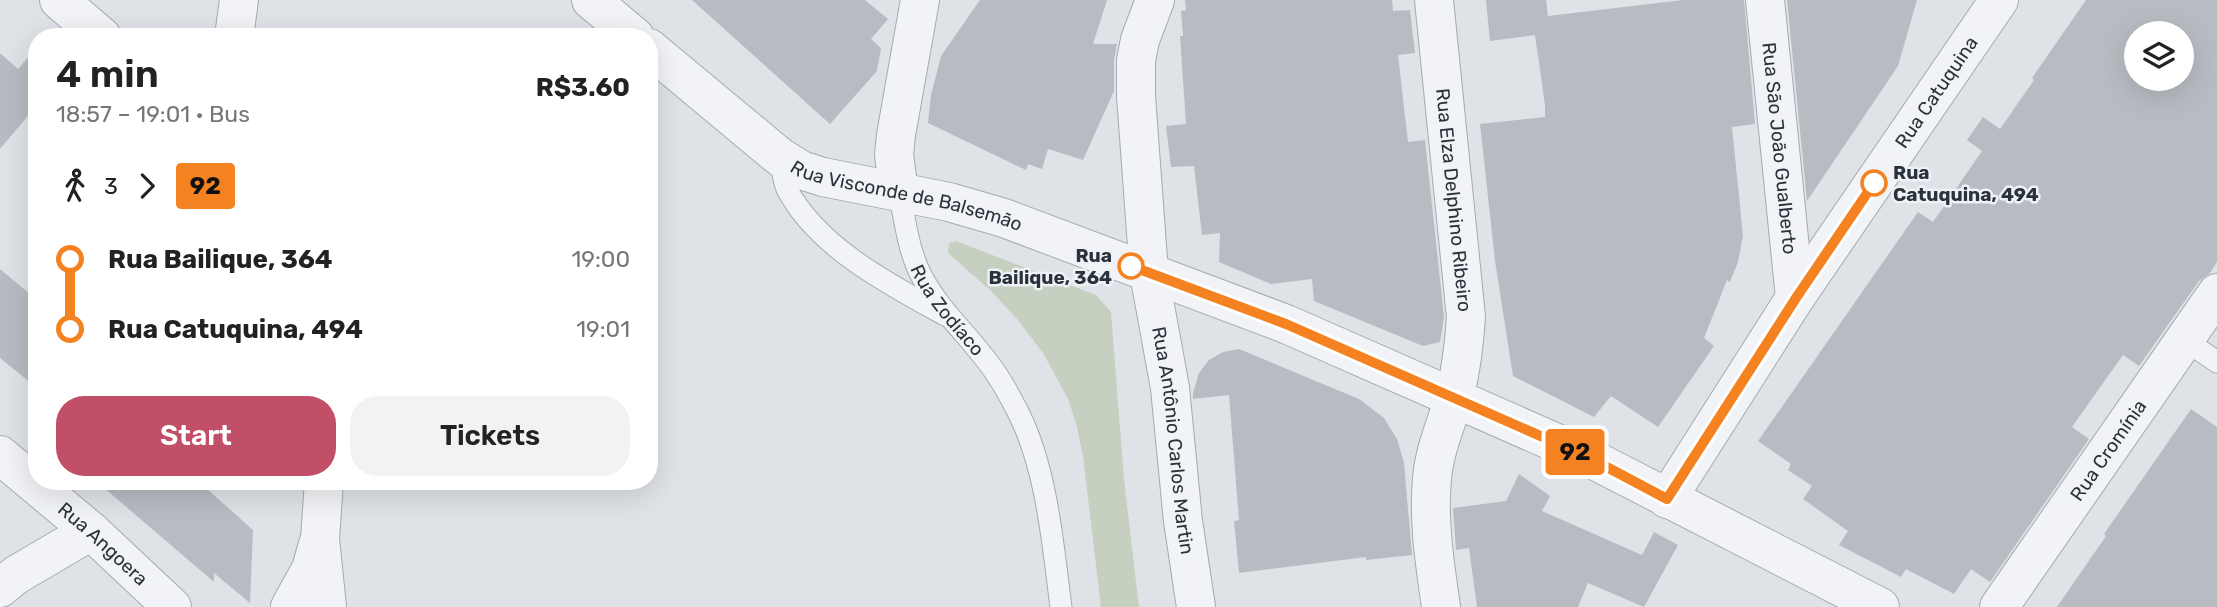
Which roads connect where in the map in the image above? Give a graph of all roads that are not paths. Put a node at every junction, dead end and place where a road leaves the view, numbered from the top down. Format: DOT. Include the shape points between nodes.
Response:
graph roads {
  1 [pos="59,0"];
  2 [pos="239,0"];
  3 [pos="591,0"];
  4 [pos="920,0"];
  5 [pos="1155,0"];
  6 [pos="1434,0"];
  7 [pos="1765,0"];
  8 [pos="1999,0"];
  9 [pos="92,28"];
  10 [pos="235,28"];
  11 [pos="624,28"];
  12 [pos="658,55"];
  13 [pos="780,157"];
  14 [pos="899,192"];
  15 [pos="1149,274"];
  16 [pos="2217,293"];
  17 [pos="1796,298"];
  18 [pos="947,316"];
  19 [pos="2185,340"];
  20 [pos="2217,362"];
  21 [pos="1454,398"];
  22 [pos="0,455"];
  23 [pos="28,478"];
  24 [pos="42,490"];
  25 [pos="323,490"];
  26 [pos="1667,499"];
  27 [pos="91,531"];
  28 [pos="320,539"];
  29 [pos="0,588"];
  30 [pos="172,607"];
  31 [pos="290,607"];
  32 [pos="327,607"];
  33 [pos="1061,607"];
  34 [pos="1196,607"];
  35 [pos="1441,607"];
  36 [pos="1880,607"];
  37 [pos="1999,607"];
  1 -- 9 [label="street"];
  2 -- 10 [label="street"];
  3 -- 11 [label="street"];
  4 -- 14 [label="street, Rua Zodíaco" via="896,135"];
  5 -- 15 [label="street, Rua Antônio Carlos Martin" via="1136,60"];
  6 -- 21 [label="street, Rua Elza Delphino Ribeiro" via="1466,317"];
  7 -- 17 [label="street, Rua São João Gualberto"];
  8 -- 17 [label="street, Rua Catuquina"];
  12 -- 13 [label="street, Rua Visconde de Balsemão"];
  13 -- 14 [label="street, Rua Visconde de Balsemão" via="822,177"];
  13 -- 18 [label="lane" via="786,187 825,235 881,279"];
  14 -- 15 [label="street, Rua Visconde de Balsemão" via="1004,218"];
  14 -- 18 [label="lane, Rua Zodíaco" via="914,261"];
  15 -- 21 [label="street, Rua Visconde de Balsemão" via="1286,324"];
  15 -- 34 [label="street, Rua Antônio Carlos Martin" via="1170,388"];
  16 -- 19 [label="street, Rua Cromínia"];
  17 -- 26 [label="street, Rua Catuquina"];
  18 -- 33 [label="lane, Rua Zodíaco" via="995,372 1020,416 1051,526"];
  19 -- 20 [label="lane"];
  19 -- 37 [label="street, Rua Cromínia"];
  21 -- 26 [label="street, Rua Visconde de Balsemão" via="1586,456"];
  21 -- 35 [label="street, Rua Elza Delphino Ribeiro" via="1432,477 1430,529"];
  22 -- 23 [label="street, Rua Angoera"];
  24 -- 27 [label="street, Rua Angoera"];
  25 -- 28 [label="street"];
  26 -- 36 [label="street, Rua Visconde de Balsemão"];
  27 -- 29 [label="street"];
  27 -- 30 [label="street, Rua Angoera"];
  28 -- 31 [label="street" via="311,569"];
  28 -- 32 [label="street"];
}
